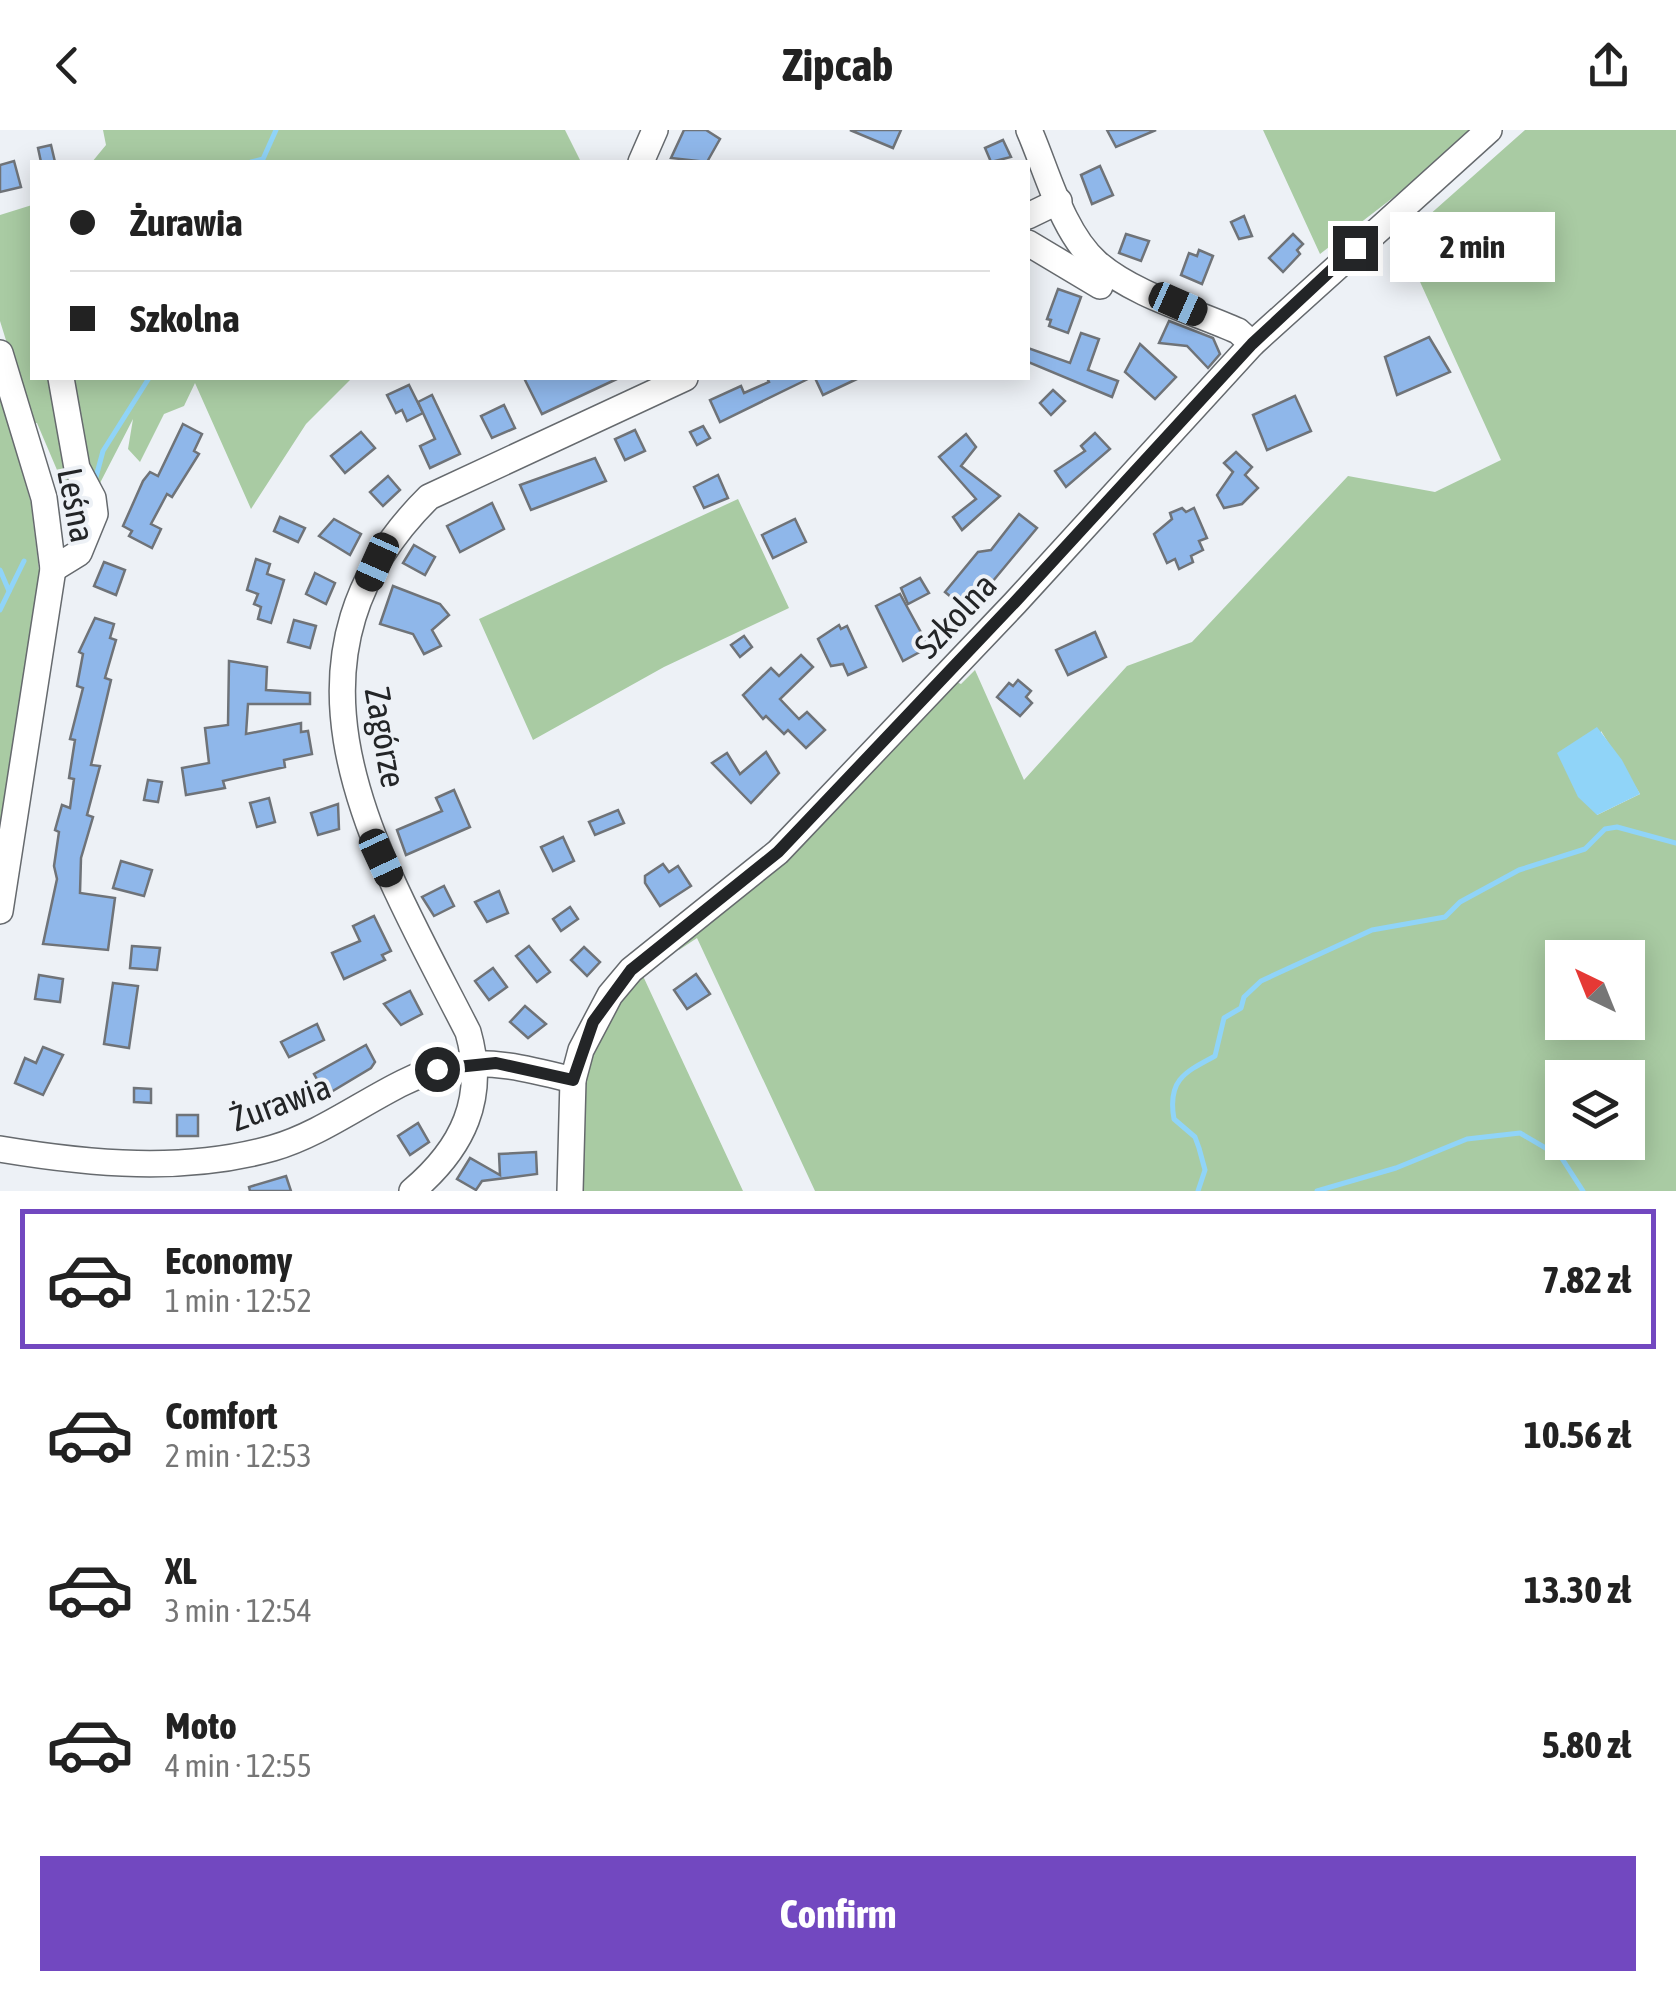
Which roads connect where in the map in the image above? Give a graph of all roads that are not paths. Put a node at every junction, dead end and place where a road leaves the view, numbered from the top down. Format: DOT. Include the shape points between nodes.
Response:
graph roads {
  1 [pos="655,130"];
  2 [pos="1029,130"];
  3 [pos="1490,130"];
  4 [pos="642,160"];
  5 [pos="1060,201"];
  6 [pos="1030,215"];
  7 [pos="1030,244"];
  8 [pos="1100,286"];
  9 [pos="1252,344"];
  10 [pos="0,353"];
  11 [pos="62,380"];
  12 [pos="681,380"];
  13 [pos="54,569"];
  14 [pos="0,911"];
  15 [pos="477,1064"];
  16 [pos="573,1080"];
  17 [pos="0,1149"];
  18 [pos="176,1176"];
  19 [pos="412,1191"];
  20 [pos="570,1191"];
  1 -- 4 [label="street"];
  2 -- 5 [label="street"];
  3 -- 9 [label="street, Szkolna"];
  5 -- 6 [label="street"];
  5 -- 9 [label="street" via="1078,238 1106,270 1238,331"];
  7 -- 8 [label="street"];
  9 -- 16 [label="street, Szkolna" via="778,852 631,970 593,1022"];
  10 -- 13 [label="street, Leśna" via="44,498"];
  11 -- 13 [label="street" via="76,468 96,514 78,554"];
  12 -- 15 [label="street, Zagórze" via="430,498 398,529 359,604 339,679 360,798 372,839 468,1032"];
  13 -- 14 [label="street, Leśna"];
  15 -- 16 [label="street, Żurawia"];
  15 -- 18 [label="street, Żurawia" via="427,1072 330,1126"];
  15 -- 19 [label="street, Zagórze" via="471,1109 442,1164"];
  16 -- 20 [label="street, Szkolna"];
  17 -- 18 [label="street, Żurawia"];
}
